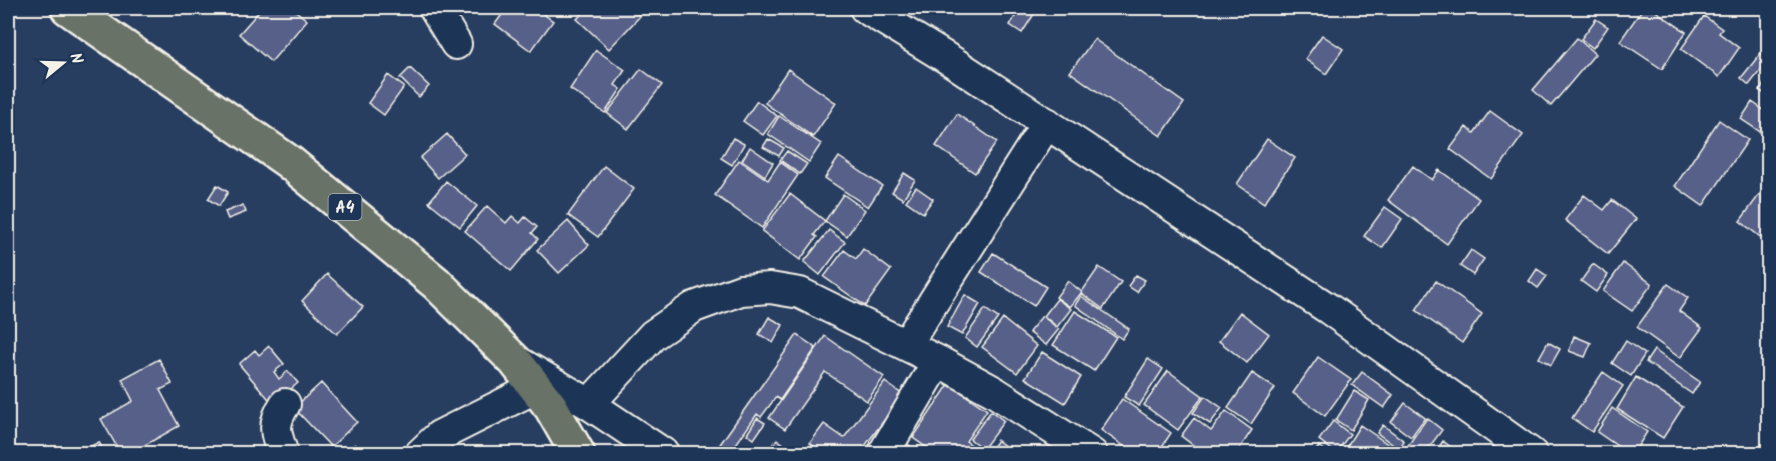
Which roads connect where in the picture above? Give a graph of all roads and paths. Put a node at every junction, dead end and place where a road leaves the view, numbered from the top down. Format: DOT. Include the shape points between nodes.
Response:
graph roads {
  1 [pos="68,8"];
  2 [pos="434,8"];
  3 [pos="865,8"];
  4 [pos="456,44"];
  5 [pos="1047,123"];
  6 [pos="906,345"];
  7 [pos="515,361"];
  8 [pos="938,361"];
  9 [pos="535,388"];
  10 [pos="285,404"];
  11 [pos="589,404"];
  12 [pos="283,453"];
  13 [pos="420,453"];
  14 [pos="578,453"];
  15 [pos="664,453"];
  16 [pos="883,453"];
  17 [pos="1092,453"];
  18 [pos="1532,453"];
  1 -- 7 [label="main road, A4" via="289,162 436,283"];
  2 -- 4 [label="street"];
  3 -- 5 [label="street"];
  5 -- 6 [label="street"];
  5 -- 18 [label="street" via="1329,309"];
  6 -- 8 [label="street"];
  6 -- 11 [label="street" via="800,293 770,288 741,290 694,307 653,335"];
  7 -- 9 [label="main road, A4"];
  7 -- 11 [label="street"];
  8 -- 16 [label="street"];
  8 -- 17 [label="street"];
  9 -- 13 [label="street" via="439,436"];
  9 -- 14 [label="main road, A4"];
  10 -- 12 [label="street" via="274,430"];
  11 -- 15 [label="street"];
}
